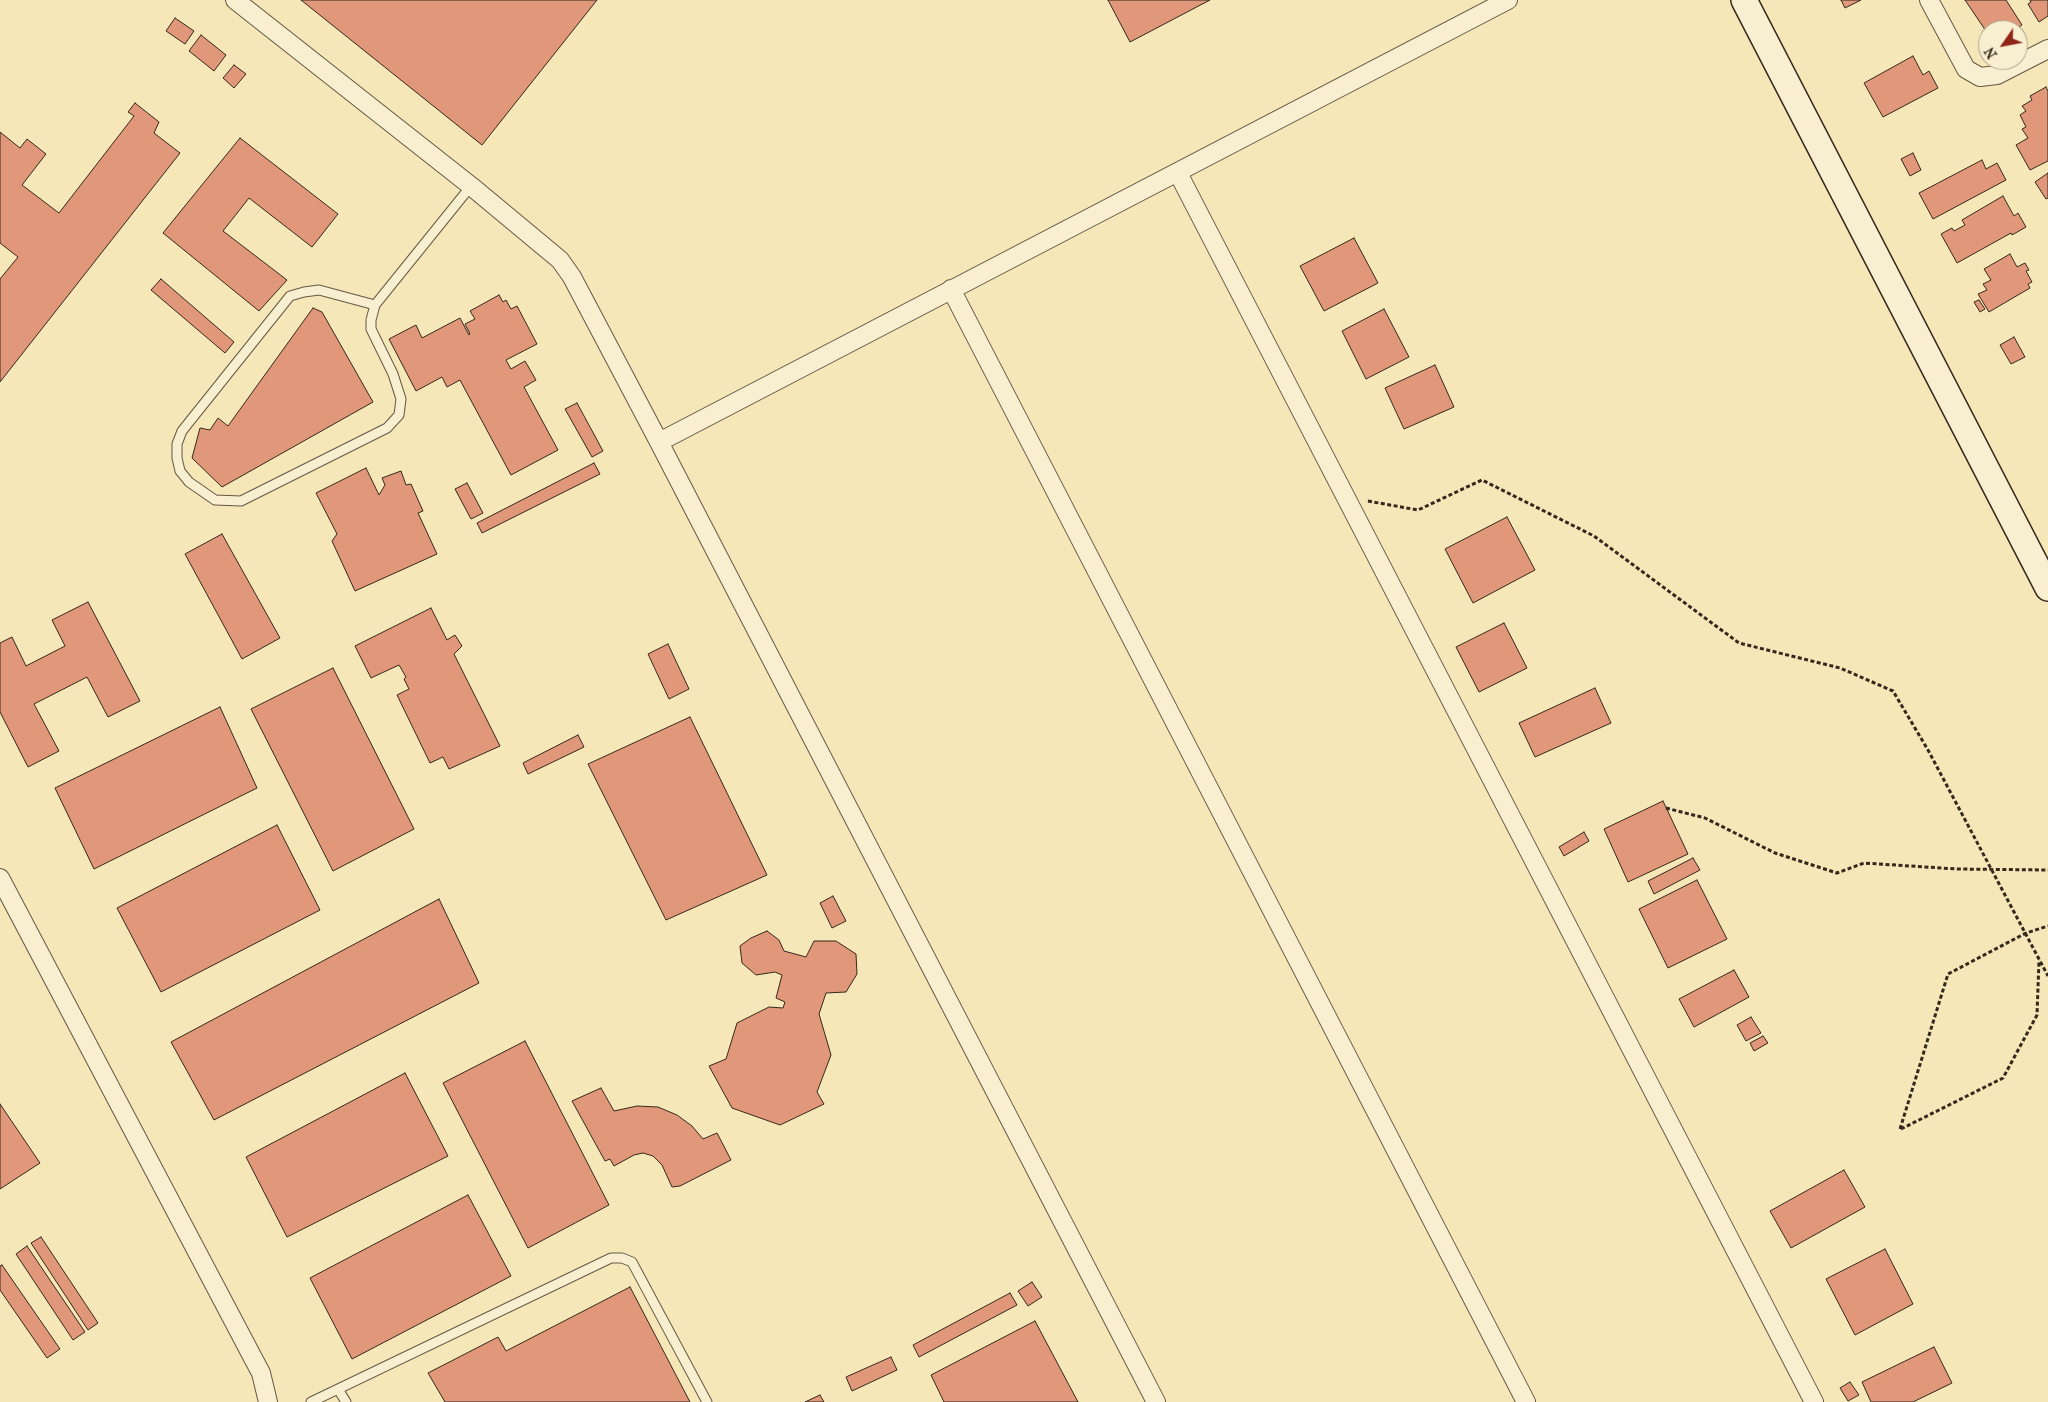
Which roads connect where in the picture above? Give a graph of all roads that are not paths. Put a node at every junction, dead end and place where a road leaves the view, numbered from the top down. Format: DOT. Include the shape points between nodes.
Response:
graph roads {
  1 [pos="235,0"];
  2 [pos="1508,0"];
  3 [pos="1744,0"];
  4 [pos="1930,0"];
  5 [pos="2048,49"];
  6 [pos="1178,173"];
  7 [pos="471,186"];
  8 [pos="951,289"];
  9 [pos="375,305"];
  10 [pos="659,442"];
  11 [pos="2048,588"];
  12 [pos="0,878"];
  13 [pos="338,1389"];
  14 [pos="268,1402"];
  15 [pos="311,1402"];
  16 [pos="346,1402"];
  17 [pos="707,1402"];
  18 [pos="1156,1402"];
  19 [pos="1526,1402"];
  20 [pos="1814,1402"];
  1 -- 7 [label="street"];
  2 -- 6 [label="street"];
  3 -- 11 [label="main road"];
  4 -- 5 [label="street" via="1966,69 1980,77 1997,75"];
  6 -- 8 [label="street"];
  6 -- 20 [label="street"];
  7 -- 9 [label="lane"];
  7 -- 10 [label="street" via="560,260"];
  8 -- 10 [label="street"];
  8 -- 19 [label="street"];
  9 -- 9 [label="lane" via="371,329 401,399 399,415 387,428 241,501 215,500 189,482 180,471 177,458 177,444 182,431 290,296 319,290"];
  10 -- 18 [label="street"];
  12 -- 14 [label="street" via="253,1358"];
  13 -- 15 [label="lane"];
  13 -- 16 [label="lane"];
  13 -- 17 [label="lane" via="612,1258 622,1258 632,1262"];
}
